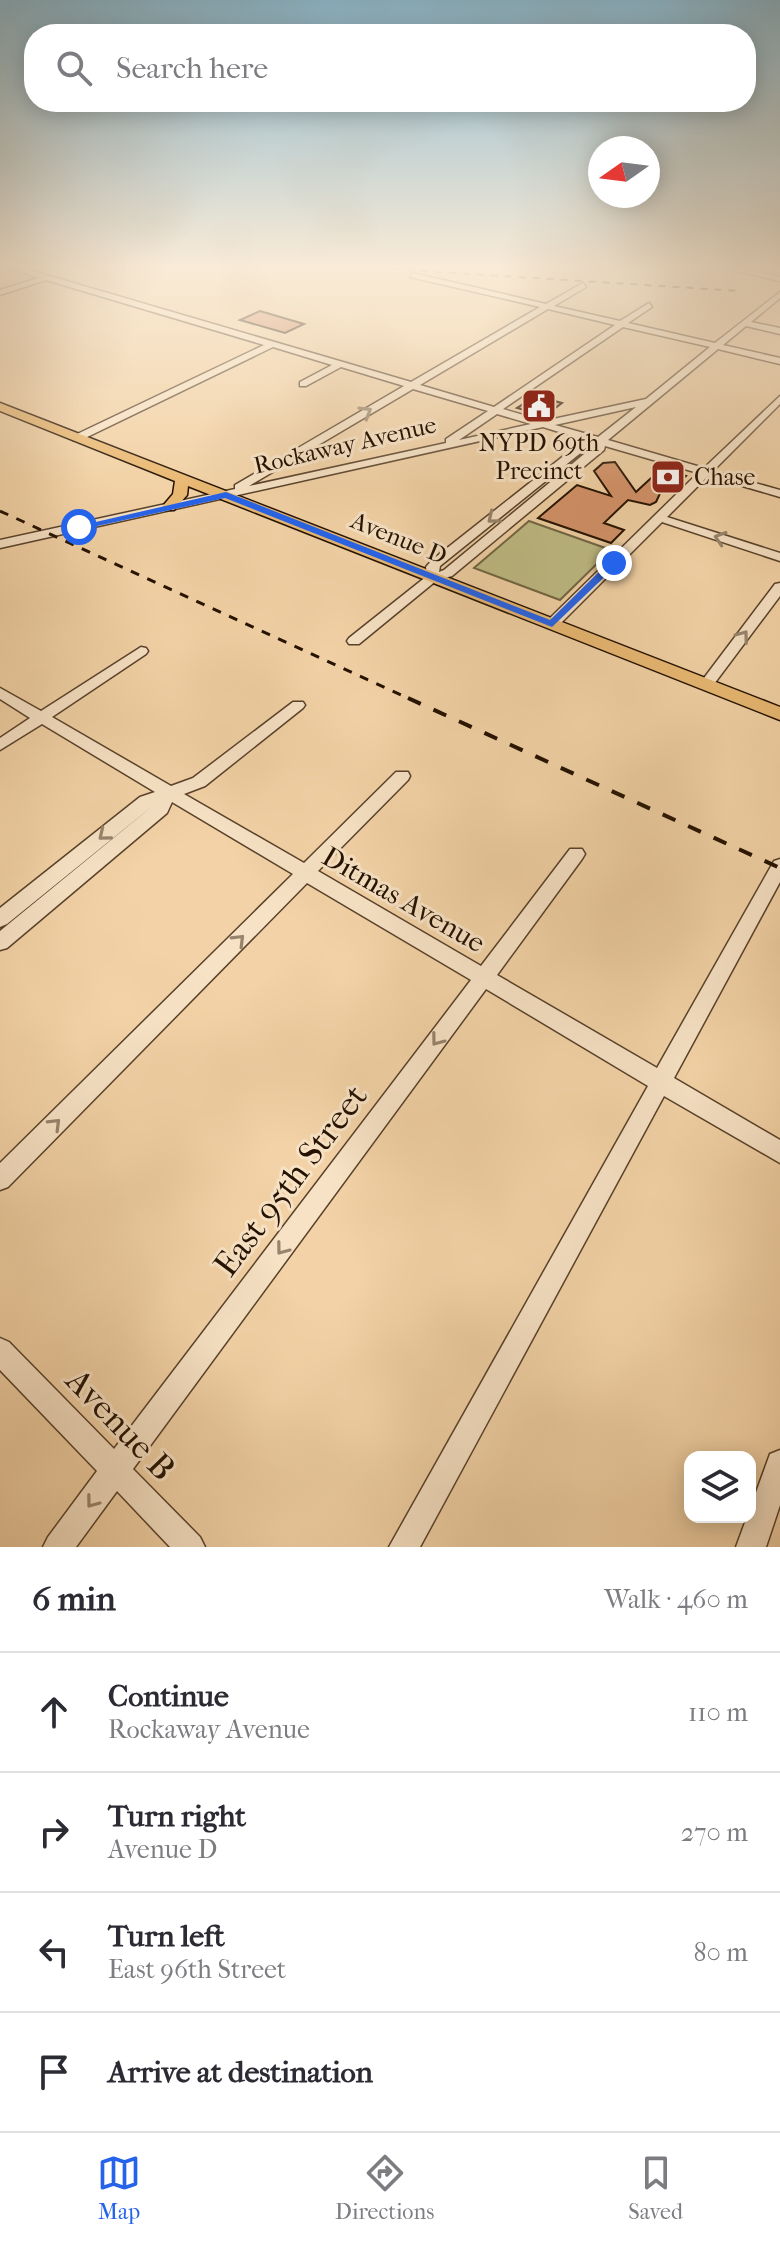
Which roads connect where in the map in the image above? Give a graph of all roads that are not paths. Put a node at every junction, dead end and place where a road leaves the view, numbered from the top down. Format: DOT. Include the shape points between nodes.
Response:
graph roads {
  1 [pos="263,341"];
  2 [pos="486,341"];
  3 [pos="594,341"];
  4 [pos="698,341"];
  5 [pos="724,341"];
  6 [pos="273,344"];
  7 [pos="718,346"];
  8 [pos="780,361"];
  9 [pos="341,364"];
  10 [pos="303,384"];
  11 [pos="412,385"];
  12 [pos="780,399"];
  13 [pos="653,400"];
  14 [pos="0,407"];
  15 [pos="495,409"];
  16 [pos="543,424"];
  17 [pos="77,438"];
  18 [pos="600,441"];
  19 [pos="442,446"];
  20 [pos="707,472"];
  21 [pos="182,478"];
  22 [pos="780,494"];
  23 [pos="226,495"];
  24 [pos="169,507"];
  25 [pos="660,518"];
  26 [pos="0,544"];
  27 [pos="780,557"];
  28 [pos="433,577"];
  29 [pos="780,587"];
  30 [pos="552,624"];
  31 [pos="354,641"];
  32 [pos="141,651"];
  33 [pos="706,685"];
  34 [pos="0,693"];
  35 [pos="298,705"];
  36 [pos="780,714"];
  37 [pos="41,718"];
  38 [pos="0,745"];
  39 [pos="402,776"];
  40 [pos="168,793"];
  41 [pos="576,854"];
  42 [pos="780,866"];
  43 [pos="305,873"];
  44 [pos="0,919"];
  45 [pos="0,942"];
  46 [pos="484,978"];
  47 [pos="660,1082"];
  48 [pos="780,1152"];
  49 [pos="0,1179"];
  50 [pos="0,1351"];
  51 [pos="780,1464"];
  52 [pos="116,1470"];
  53 [pos="58,1547"];
  54 [pos="190,1547"];
  55 [pos="404,1547"];
  56 [pos="751,1547"];
  1 -- 6 [label="street"];
  2 -- 11 [label="street"];
  3 -- 15 [label="street"];
  4 -- 7 [label="street"];
  5 -- 7 [label="street"];
  6 -- 9 [label="street"];
  6 -- 17 [label="street"];
  7 -- 8 [label="street"];
  7 -- 13 [label="street"];
  9 -- 10 [label="street"];
  9 -- 11 [label="street"];
  11 -- 15 [label="street"];
  23 -- 11 [label="street, one-way"];
  12 -- 20 [label="street"];
  13 -- 16 [label="street, Rockaway Avenue"];
  13 -- 18 [label="street"];
  14 -- 17 [label="main road, Avenue D"];
  15 -- 16 [label="street"];
  15 -- 19 [label="street"];
  16 -- 18 [label="street"];
  16 -- 19 [label="street, Rockaway Avenue"];
  17 -- 21 [label="main road, Avenue D"];
  18 -- 20 [label="street"];
  18 -- 28 [label="street" via="600,448 448,573"];
  19 -- 23 [label="street, Rockaway Avenue"];
  20 -- 22 [label="street"];
  20 -- 25 [label="street"];
  21 -- 23 [label="main road, Avenue D"];
  21 -- 24 [label="main road" via="180,495"];
  23 -- 24 [label="street, Rockaway Avenue"];
  23 -- 28 [label="main road, Avenue D"];
  24 -- 26 [label="street, Rockaway Avenue"];
  27 -- 25 [label="street, one-way"];
  25 -- 30 [label="street"];
  28 -- 30 [label="main road, Avenue D"];
  28 -- 31 [label="street"];
  33 -- 29 [label="street, one-way"];
  30 -- 33 [label="main road, Avenue D"];
  32 -- 37 [label="street"];
  33 -- 36 [label="main road, Avenue D"];
  34 -- 37 [label="street, Ditmas Avenue"];
  35 -- 40 [label="street" via="199,782"];
  37 -- 38 [label="street"];
  37 -- 40 [label="street, Ditmas Avenue"];
  39 -- 43 [label="street"];
  40 -- 43 [label="street, Ditmas Avenue"];
  40 -- 44 [label="street, one-way" via="146,801"];
  40 -- 45 [label="street" via="161,809"];
  41 -- 46 [label="street, East 95th Street"];
  42 -- 47 [label="street"];
  43 -- 46 [label="street, Ditmas Avenue"];
  49 -- 43 [label="street, one-way"];
  46 -- 47 [label="street, Ditmas Avenue"];
  46 -- 52 [label="street, East 95th Street, one-way"];
  47 -- 48 [label="street, Ditmas Avenue"];
  47 -- 55 [label="street"];
  50 -- 52 [label="street, Avenue B"];
  51 -- 56 [label="street"];
  52 -- 53 [label="street, East 95th Street, one-way"];
  52 -- 54 [label="street, Avenue B"];
}
